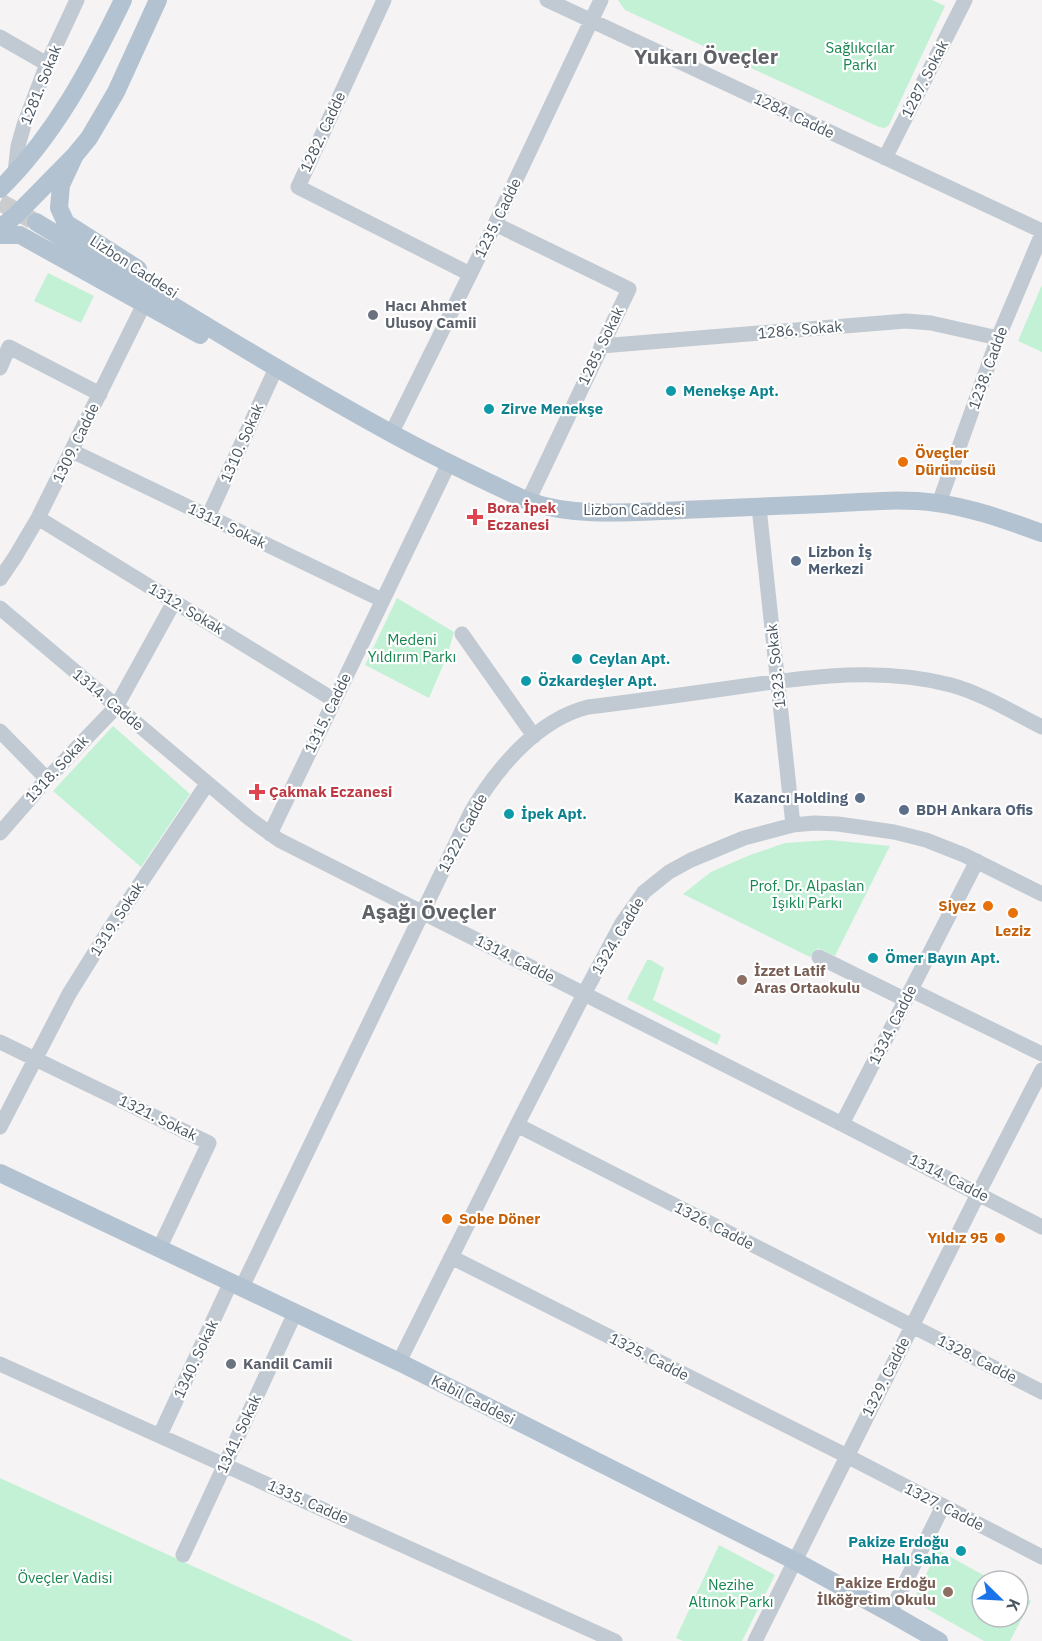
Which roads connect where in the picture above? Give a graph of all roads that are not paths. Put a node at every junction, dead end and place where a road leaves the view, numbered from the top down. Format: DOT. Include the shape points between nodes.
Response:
graph roads {
  1 [pos="77,0"];
  2 [pos="123,0"];
  3 [pos="158,0"];
  4 [pos="384,0"];
  5 [pos="547,0"];
  6 [pos="601,0"];
  7 [pos="965,0"];
  8 [pos="591,20"];
  9 [pos="0,37"];
  10 [pos="47,64"];
  11 [pos="75,155"];
  12 [pos="885,158"];
  13 [pos="15,172"];
  14 [pos="1,188"];
  15 [pos="36,222"];
  16 [pos="495,224"];
  17 [pos="0,228"];
  18 [pos="1042,232"];
  19 [pos="0,235"];
  20 [pos="471,274"];
  21 [pos="144,304"];
  22 [pos="998,338"];
  23 [pos="601,346"];
  24 [pos="258,356"];
  25 [pos="0,368"];
  26 [pos="276,368"];
  27 [pos="100,394"];
  28 [pos="391,434"];
  29 [pos="72,451"];
  30 [pos="449,463"];
  31 [pos="528,501"];
  32 [pos="939,503"];
  33 [pos="759,507"];
  34 [pos="208,517"];
  35 [pos="38,518"];
  36 [pos="1042,533"];
  37 [pos="0,579"];
  38 [pos="382,600"];
  39 [pos="174,602"];
  40 [pos="0,608"];
  41 [pos="462,634"];
  42 [pos="777,681"];
  43 [pos="334,700"];
  44 [pos="116,706"];
  45 [pos="1042,727"];
  46 [pos="0,731"];
  47 [pos="534,736"];
  48 [pos="47,778"];
  49 [pos="207,784"];
  50 [pos="792,825"];
  51 [pos="0,833"];
  52 [pos="270,834"];
  53 [pos="976,861"];
  54 [pos="1042,894"];
  55 [pos="423,913"];
  56 [pos="819,957"];
  57 [pos="584,994"];
  58 [pos="908,995"];
  59 [pos="0,1042"];
  60 [pos="1042,1054"];
  61 [pos="34,1059"];
  62 [pos="1042,1070"];
  63 [pos="843,1124"];
  64 [pos="517,1125"];
  65 [pos="0,1127"];
  66 [pos="0,1173"];
  67 [pos="978,1194"];
  68 [pos="1042,1227"];
  69 [pos="159,1249"];
  70 [pos="451,1257"];
  71 [pos="237,1285"];
  72 [pos="295,1313"];
  73 [pos="912,1327"];
  74 [pos="399,1362"];
  75 [pos="0,1364"];
  76 [pos="1042,1392"];
  77 [pos="160,1435"];
  78 [pos="847,1456"];
  79 [pos="225,1465"];
  80 [pos="943,1506"];
  81 [pos="183,1555"];
  82 [pos="1042,1557"];
  83 [pos="795,1561"];
  84 [pos="891,1613"];
  85 [pos="615,1641"];
  86 [pos="754,1641"];
  87 [pos="939,1641"];
  1 -- 10 [label="street, 1281. Sokak"];
  2 -- 13 [label="main road" via="70,101"];
  3 -- 11 [label="main road" via="116,92"];
  4 -- 20 [label="street, 1282. Cadde" via="298,187"];
  5 -- 8 [label="street, 1284. Cadde"];
  6 -- 8 [label="street, 1235. Cadde"];
  7 -- 12 [label="street, 1287. Sokak"];
  8 -- 12 [label="street, 1284. Cadde"];
  8 -- 16 [label="street, 1235. Cadde"];
  9 -- 10 [label="street"];
  10 -- 13 [label="street, 1281. Sokak" via="24,125"];
  11 -- 17 [label="main road"];
  11 -- 24 [label="main road, Lizbon Caddesi" via="61,185 59,208 66,223 212,317"];
  12 -- 18 [label="street, 1284. Cadde"];
  13 -- 14 [label="main road"];
  15 -- 24 [label="main road, Lizbon Caddesi"];
  16 -- 20 [label="street, 1235. Cadde"];
  16 -- 23 [label="street, 1285. Sokak" via="629,289"];
  18 -- 22 [label="street, 1238. Cadde"];
  19 -- 21 [label="main road, Lizbon Caddesi" via="20,235"];
  20 -- 28 [label="street, 1235. Cadde"];
  21 -- 24 [label="main road, Lizbon Caddesi" via="203,336"];
  21 -- 27 [label="street, 1309. Cadde"];
  22 -- 23 [label="street, 1286. Sokak" via="906,321"];
  22 -- 32 [label="street, 1238. Cadde"];
  23 -- 31 [label="street, 1285. Sokak"];
  24 -- 26 [label="main road, Lizbon Caddesi"];
  25 -- 27 [label="street" via="9,347"];
  26 -- 28 [label="main road, Lizbon Caddesi"];
  26 -- 34 [label="street, 1310. Sokak"];
  27 -- 29 [label="street, 1309. Cadde"];
  28 -- 30 [label="main road, Lizbon Caddesi"];
  29 -- 34 [label="street, 1311. Sokak"];
  29 -- 35 [label="street, 1309. Cadde"];
  30 -- 31 [label="main road, Lizbon Caddesi"];
  30 -- 38 [label="street, 1315. Cadde"];
  31 -- 33 [label="main road, Lizbon Caddesi" via="612,512"];
  32 -- 33 [label="main road, Lizbon Caddesi" via="902,500"];
  32 -- 36 [label="main road, Lizbon Caddesi" via="998,517"];
  33 -- 42 [label="street, 1323. Sokak"];
  34 -- 38 [label="street, 1311. Sokak"];
  35 -- 37 [label="street, 1309. Cadde"];
  35 -- 39 [label="street, 1312. Sokak"];
  38 -- 43 [label="street, 1315. Cadde"];
  39 -- 43 [label="street, 1312. Sokak"];
  39 -- 44 [label="street, 1318. Sokak"];
  40 -- 44 [label="street, 1314. Cadde"];
  41 -- 47 [label="street"];
  42 -- 45 [label="street, 1322. Cadde" via="865,674 909,677 968,691"];
  42 -- 47 [label="street, 1322. Cadde" via="579,709"];
  42 -- 50 [label="street, 1323. Sokak"];
  43 -- 52 [label="street, 1315. Cadde"];
  44 -- 48 [label="street, 1318. Sokak"];
  44 -- 49 [label="street, 1314. Cadde"];
  46 -- 48 [label="street"];
  47 -- 55 [label="street, 1322. Cadde" via="499,772 478,801"];
  48 -- 51 [label="street, 1318. Sokak"];
  49 -- 52 [label="street, 1314. Cadde"];
  49 -- 61 [label="street, 1319. Sokak" via="98,947"];
  50 -- 53 [label="street, 1324. Cadde" via="838,824 894,832"];
  50 -- 57 [label="street, 1324. Cadde" via="744,838 691,860 652,884 627,915"];
  52 -- 55 [label="street, 1314. Cadde"];
  53 -- 54 [label="street, 1324. Cadde"];
  53 -- 58 [label="street, 1334. Cadde"];
  55 -- 57 [label="street, 1314. Cadde"];
  55 -- 71 [label="street, 1322. Cadde"];
  56 -- 58 [label="street"];
  57 -- 63 [label="street, 1314. Cadde"];
  57 -- 64 [label="street, 1324. Cadde"];
  58 -- 60 [label="street"];
  58 -- 63 [label="street, 1334. Cadde"];
  59 -- 61 [label="street, 1321. Sokak"];
  61 -- 65 [label="street, 1319. Sokak"];
  61 -- 69 [label="street, 1321. Sokak" via="210,1143"];
  62 -- 67 [label="street, 1329. Cadde"];
  63 -- 67 [label="street, 1314. Cadde"];
  64 -- 70 [label="street, 1324. Cadde"];
  64 -- 73 [label="street, 1326. Cadde"];
  66 -- 69 [label="main road, Kabil Caddesi"];
  67 -- 68 [label="street, 1314. Cadde"];
  67 -- 73 [label="street, 1329. Cadde"];
  69 -- 71 [label="main road, Kabil Caddesi"];
  70 -- 74 [label="street, 1324. Cadde"];
  70 -- 78 [label="street, 1325. Cadde"];
  71 -- 72 [label="main road, Kabil Caddesi"];
  71 -- 77 [label="street, 1340. Sokak"];
  72 -- 74 [label="main road, Kabil Caddesi"];
  72 -- 79 [label="street, 1341. Sokak"];
  73 -- 76 [label="street, 1328. Cadde"];
  73 -- 78 [label="street, 1329. Cadde"];
  74 -- 83 [label="main road, Kabil Caddesi"];
  75 -- 77 [label="street, 1335. Cadde"];
  77 -- 79 [label="street, 1335. Cadde"];
  78 -- 80 [label="street, 1327. Cadde"];
  78 -- 83 [label="street, 1329. Cadde"];
  79 -- 81 [label="street, 1341. Sokak"];
  79 -- 85 [label="street, 1335. Cadde"];
  80 -- 82 [label="street, 1327. Cadde"];
  80 -- 84 [label="street"];
  83 -- 84 [label="main road, Kabil Caddesi"];
  83 -- 86 [label="street, 1329. Cadde"];
  84 -- 87 [label="main road, Kabil Caddesi"];
}
